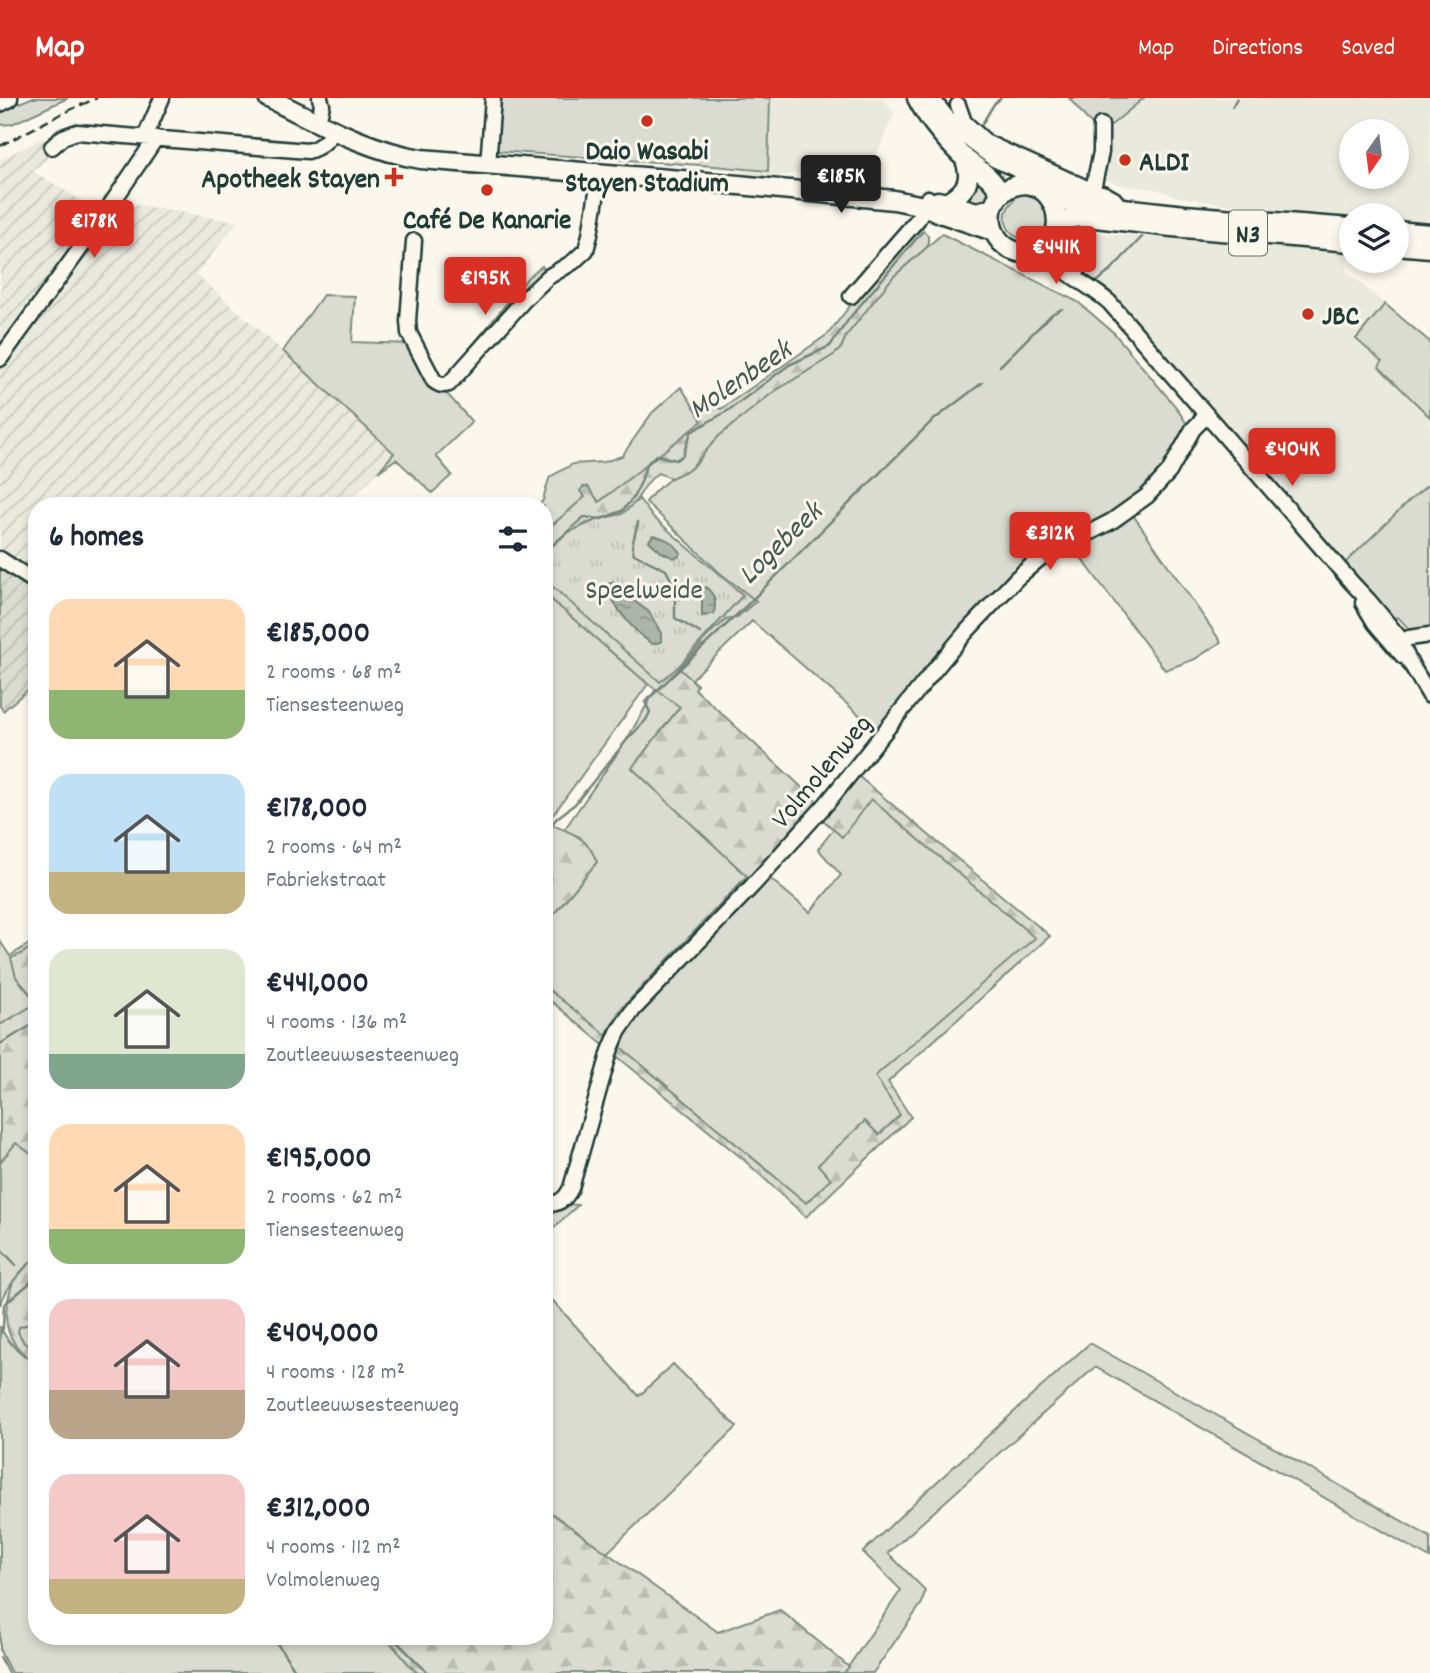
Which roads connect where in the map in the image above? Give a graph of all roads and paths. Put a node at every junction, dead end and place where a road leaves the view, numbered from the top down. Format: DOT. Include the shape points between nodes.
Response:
graph roads {
  1 [pos="8,98"];
  2 [pos="162,98"];
  3 [pos="268,98"];
  4 [pos="320,98"];
  5 [pos="493,98"];
  6 [pos="917,98"];
  7 [pos="960,101"];
  8 [pos="0,102"];
  9 [pos="932,102"];
  10 [pos="948,121"];
  11 [pos="1101,125"];
  12 [pos="326,126"];
  13 [pos="150,138"];
  14 [pos="51,147"];
  15 [pos="964,157"];
  16 [pos="488,165"];
  17 [pos="600,174"];
  18 [pos="1020,184"];
  19 [pos="1093,189"];
  20 [pos="1052,200"];
  21 [pos="996,201"];
  22 [pos="926,202"];
  23 [pos="946,203"];
  24 [pos="1126,206"];
  25 [pos="1339,227"];
  26 [pos="993,231"];
  27 [pos="1409,232"];
  28 [pos="1430,234"];
  29 [pos="1054,235"];
  30 [pos="414,240"];
  31 [pos="1339,241"];
  32 [pos="1409,246"];
  33 [pos="1430,248"];
  34 [pos="1038,252"];
  35 [pos="1089,285"];
  36 [pos="851,296"];
  37 [pos="0,359"];
  38 [pos="1207,415"];
  39 [pos="0,559"];
  40 [pos="28,577"];
  41 [pos="1430,635"];
  42 [pos="1398,644"];
  43 [pos="1430,696"];
  44 [pos="553,1204"];
  1 -- 8 [label="main road"];
  2 -- 13 [label="street"];
  3 -- 12 [label="main road"];
  4 -- 12 [label="street"];
  5 -- 16 [label="street"];
  6 -- 15 [label="main road" via="923,112"];
  7 -- 9 [label="street" via="952,106"];
  7 -- 19 [label="street" via="964,122 987,143"];
  9 -- 10 [label="main road, N3"];
  10 -- 18 [label="main road, N3" via="976,152"];
  10 -- 24 [label="main road" via="1010,165 1090,197"];
  11 -- 19 [label="street"];
  12 -- 13 [label="street" via="330,138 308,151"];
  12 -- 16 [label="main road" via="365,145 404,156"];
  13 -- 14 [label="street" via="78,132"];
  13 -- 37 [label="street" via="93,231"];
  15 -- 21 [label="main road" via="992,181"];
  15 -- 23 [label="main road" via="969,170 966,186"];
  16 -- 17 [label="main road"];
  17 -- 22 [label="main road" via="764,188 792,184 895,192"];
  17 -- 30 [label="street" via="586,250 548,277 444,386 434,381 409,332"];
  18 -- 20 [label="main road, N3" via="1036,186"];
  18 -- 21 [label="main road" via="1006,189"];
  19 -- 24 [label="street"];
  20 -- 24 [label="main road, N3"];
  20 -- 29 [label="main road"];
  21 -- 23 [label="main road" via="977,212"];
  21 -- 26 [label="main road"];
  22 -- 23 [label="main road"];
  22 -- 26 [label="main road" via="940,213"];
  22 -- 36 [label="street" via="918,219"];
  24 -- 25 [label="main road, N3"];
  26 -- 34 [label="main road" via="1014,251"];
  27 -- 28 [label="main road"];
  29 -- 31 [label="main road, N3" via="1062,223 1087,217"];
  29 -- 34 [label="main road, N3"];
  29 -- 35 [label="street" via="1062,255"];
  32 -- 33 [label="main road"];
  34 -- 35 [label="street"];
  35 -- 38 [label="street"];
  38 -- 42 [label="street" via="1389,623"];
  38 -- 44 [label="street, Volmolenweg" via="1170,472 1147,496 1112,521 1039,559 1017,578 940,663 818,814 633,1010 610,1051 571,1188 563,1200"];
  39 -- 40 [label="street"];
  41 -- 42 [label="street"];
  42 -- 43 [label="street"];
}
